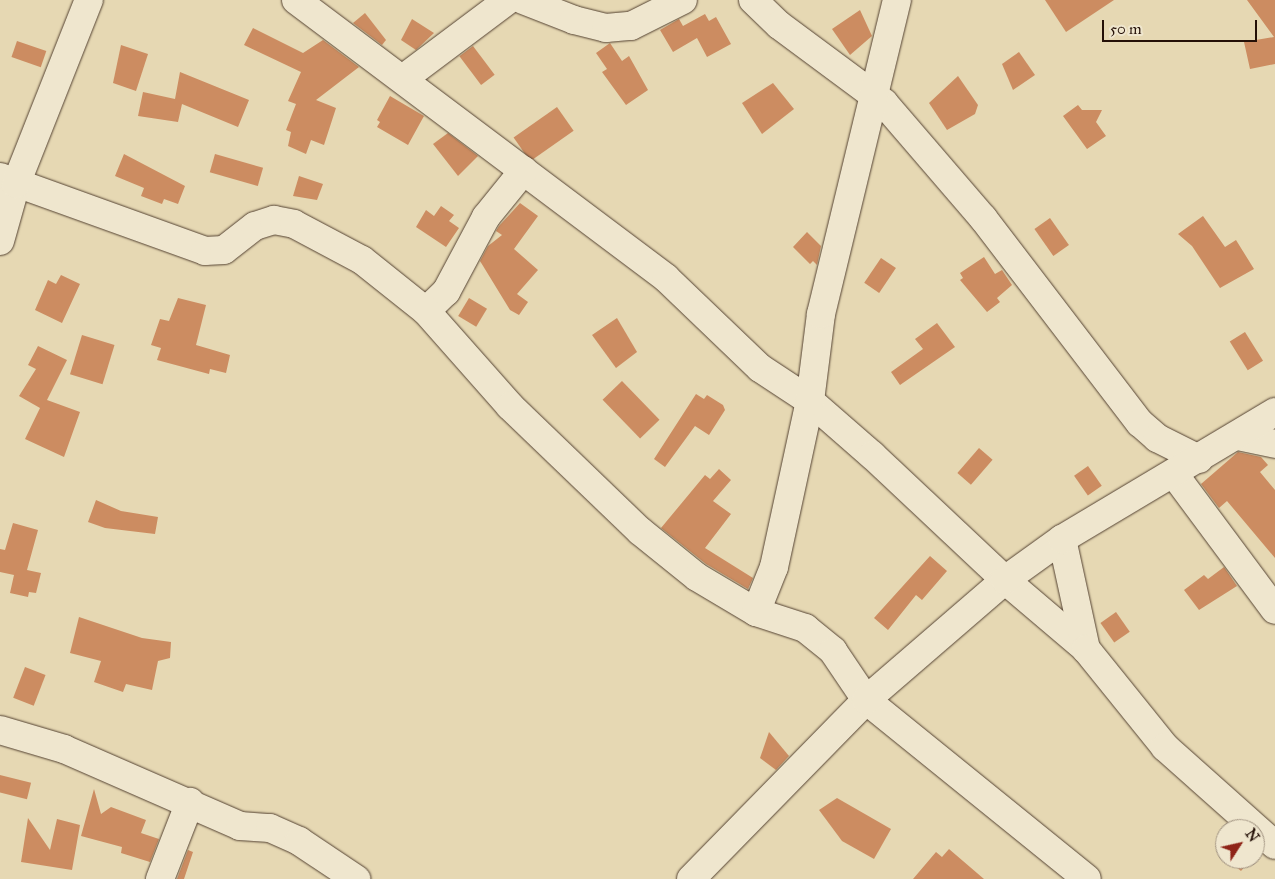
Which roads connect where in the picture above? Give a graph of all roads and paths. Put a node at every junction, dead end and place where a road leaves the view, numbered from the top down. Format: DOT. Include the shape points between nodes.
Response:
graph roads {
  1 [pos="89,0"];
  2 [pos="296,0"];
  3 [pos="508,0"];
  4 [pos="523,0"];
  5 [pos="683,0"];
  6 [pos="753,0"];
  7 [pos="896,0"];
  8 [pos="404,78"];
  9 [pos="874,93"];
  10 [pos="524,170"];
  11 [pos="8,181"];
  12 [pos="0,241"];
  13 [pos="426,311"];
  14 [pos="810,401"];
  15 [pos="1275,412"];
  16 [pos="1238,436"];
  17 [pos="1157,438"];
  18 [pos="1275,444"];
  19 [pos="1199,459"];
  20 [pos="1165,479"];
  21 [pos="1062,540"];
  22 [pos="1005,580"];
  23 [pos="1275,610"];
  24 [pos="756,612"];
  25 [pos="1086,649"];
  26 [pos="866,700"];
  27 [pos="0,730"];
  28 [pos="190,802"];
  29 [pos="1275,845"];
  30 [pos="324,870"];
  31 [pos="160,879"];
  32 [pos="356,879"];
  33 [pos="692,879"];
  34 [pos="1087,879"];
  1 -- 11 [label="street"];
  2 -- 8 [label="street"];
  3 -- 8 [label="street"];
  4 -- 5 [label="street" via="574,20 606,28 631,26"];
  6 -- 9 [label="street" via="779,25"];
  7 -- 9 [label="street"];
  8 -- 10 [label="street"];
  9 -- 14 [label="street" via="821,314"];
  9 -- 17 [label="street" via="983,218 1140,423"];
  10 -- 13 [label="street" via="486,217 446,292"];
  10 -- 14 [label="street" via="666,278 760,368"];
  11 -- 12 [label="street"];
  11 -- 13 [label="street" via="205,251 224,250 255,226 274,220 294,224 362,260"];
  13 -- 24 [label="street" via="510,406 640,531 697,577"];
  14 -- 22 [label="street" via="934,509"];
  14 -- 24 [label="street" via="774,567"];
  15 -- 16 [label="street"];
  16 -- 18 [label="street"];
  16 -- 19 [label="street"];
  17 -- 19 [label="street"];
  17 -- 20 [label="street"];
  19 -- 20 [label="street"];
  20 -- 21 [label="street"];
  20 -- 23 [label="street"];
  21 -- 22 [label="street"];
  21 -- 25 [label="street"];
  22 -- 25 [label="street"];
  22 -- 26 [label="street"];
  24 -- 26 [label="street" via="805,628 833,651"];
  25 -- 29 [label="street" via="1166,747"];
  26 -- 33 [label="street"];
  26 -- 34 [label="street"];
  27 -- 28 [label="street" via="64,748"];
  28 -- 30 [label="street" via="240,826 270,828"];
  28 -- 31 [label="street"];
  30 -- 32 [label="street"];
}
